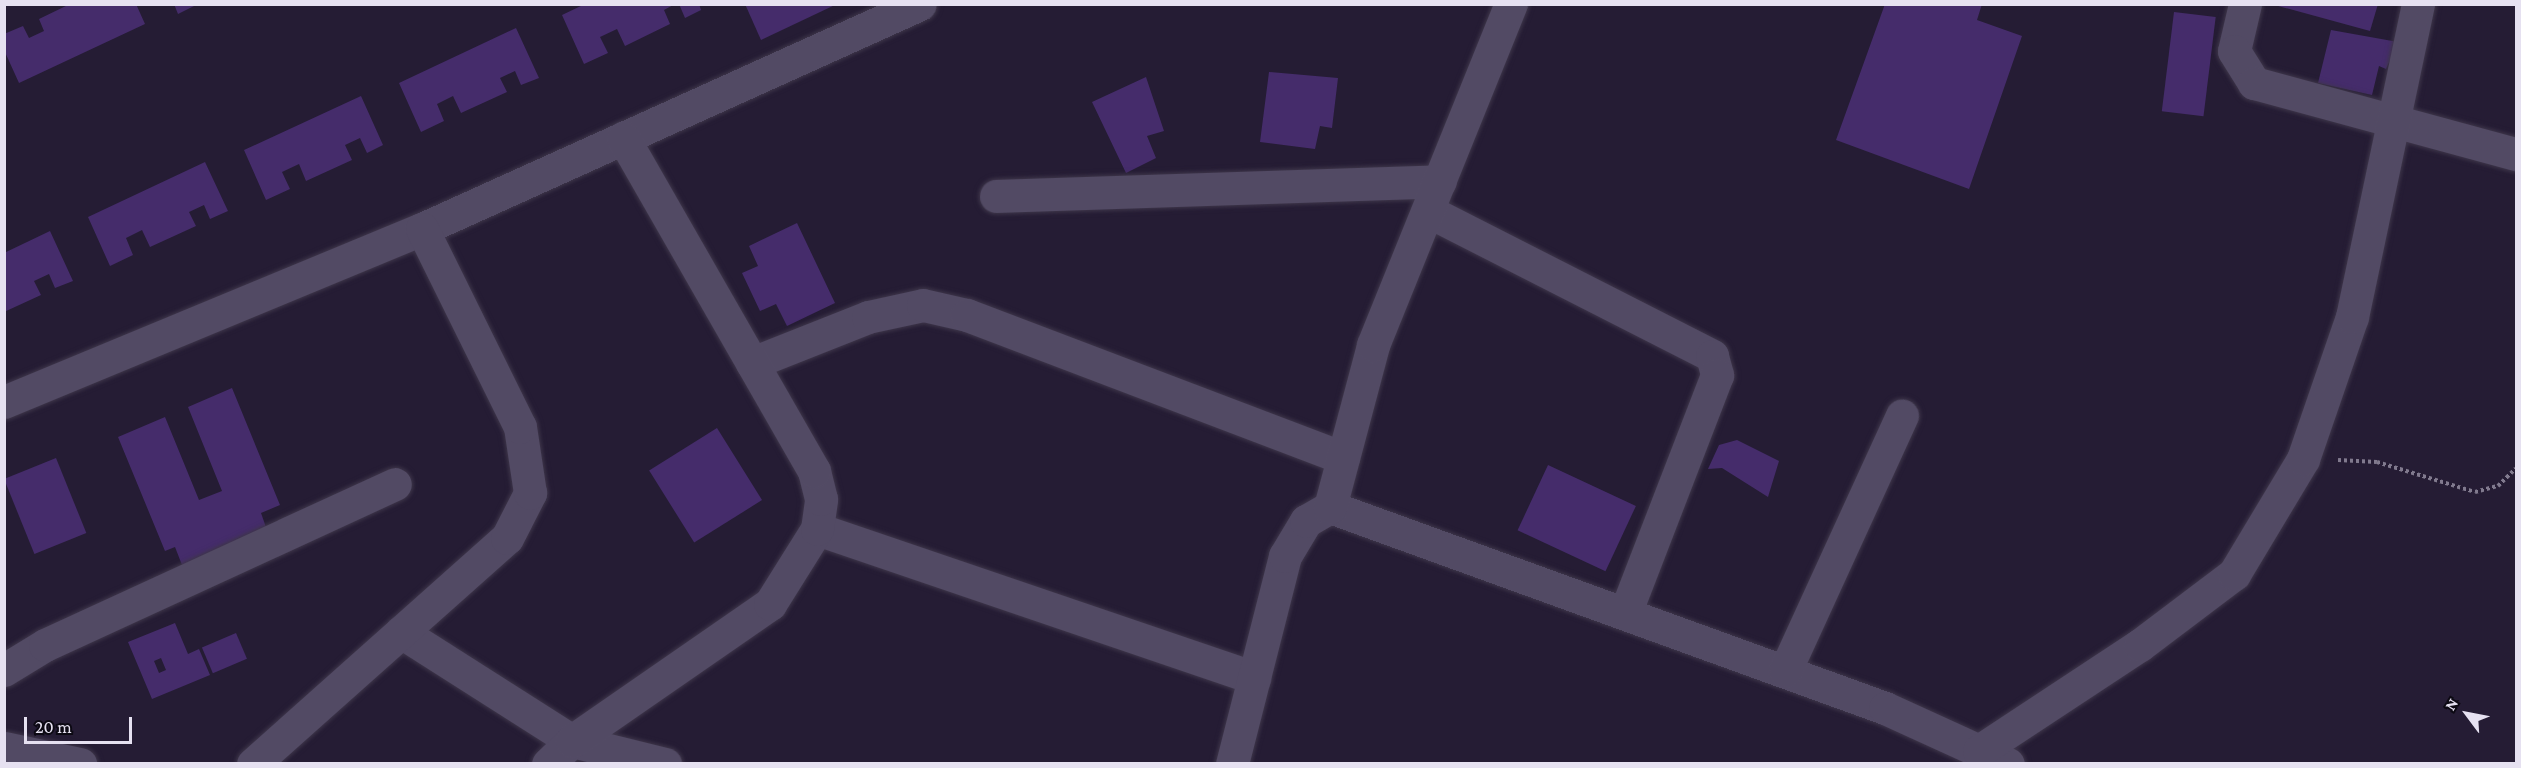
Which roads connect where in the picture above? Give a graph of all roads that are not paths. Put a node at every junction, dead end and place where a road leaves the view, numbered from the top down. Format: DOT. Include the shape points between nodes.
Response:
graph roads {
  1 [pos="920,4"];
  2 [pos="1511,4"];
  3 [pos="2245,4"];
  4 [pos="2418,4"];
  5 [pos="2389,123"];
  6 [pos="624,138"];
  7 [pos="2517,154"];
  8 [pos="1440,181"];
  9 [pos="996,196"];
  10 [pos="1428,211"];
  11 [pos="422,229"];
  12 [pos="752,363"];
  13 [pos="4,402"];
  14 [pos="1902,414"];
  15 [pos="1343,458"];
  16 [pos="395,484"];
  17 [pos="1330,507"];
  18 [pos="817,529"];
  19 [pos="1625,613"];
  20 [pos="402,632"];
  21 [pos="4,670"];
  22 [pos="1785,671"];
  23 [pos="1254,678"];
  24 [pos="572,741"];
  25 [pos="4,748"];
  26 [pos="1994,757"];
  27 [pos="80,764"];
  28 [pos="253,764"];
  29 [pos="548,764"];
  30 [pos="665,764"];
  31 [pos="1232,764"];
  1 -- 6 [label="street"];
  2 -- 8 [label="street"];
  3 -- 5 [label="street" via="2234,51 2254,83"];
  4 -- 5 [label="street"];
  5 -- 7 [label="street"];
  5 -- 26 [label="street" via="2352,317 2303,459 2234,574"];
  6 -- 11 [label="street"];
  6 -- 12 [label="street"];
  8 -- 9 [label="street"];
  8 -- 10 [label="street"];
  10 -- 15 [label="street" via="1373,345"];
  10 -- 19 [label="street" via="1712,356 1717,375"];
  11 -- 13 [label="street"];
  11 -- 20 [label="street" via="520,427 530,493 507,538"];
  12 -- 15 [label="street" via="868,316 923,305 967,315"];
  12 -- 18 [label="street" via="814,471 821,498"];
  14 -- 22 [label="street"];
  15 -- 17 [label="street"];
  16 -- 21 [label="street" via="45,645"];
  17 -- 19 [label="street"];
  17 -- 23 [label="street" via="1306,521 1285,556"];
  18 -- 23 [label="street"];
  18 -- 24 [label="street" via="770,603"];
  19 -- 22 [label="street"];
  20 -- 24 [label="street"];
  20 -- 28 [label="street"];
  22 -- 26 [label="street"];
  23 -- 31 [label="street"];
  24 -- 29 [label="street"];
  24 -- 30 [label="street"];
  25 -- 27 [label="street"];
}
